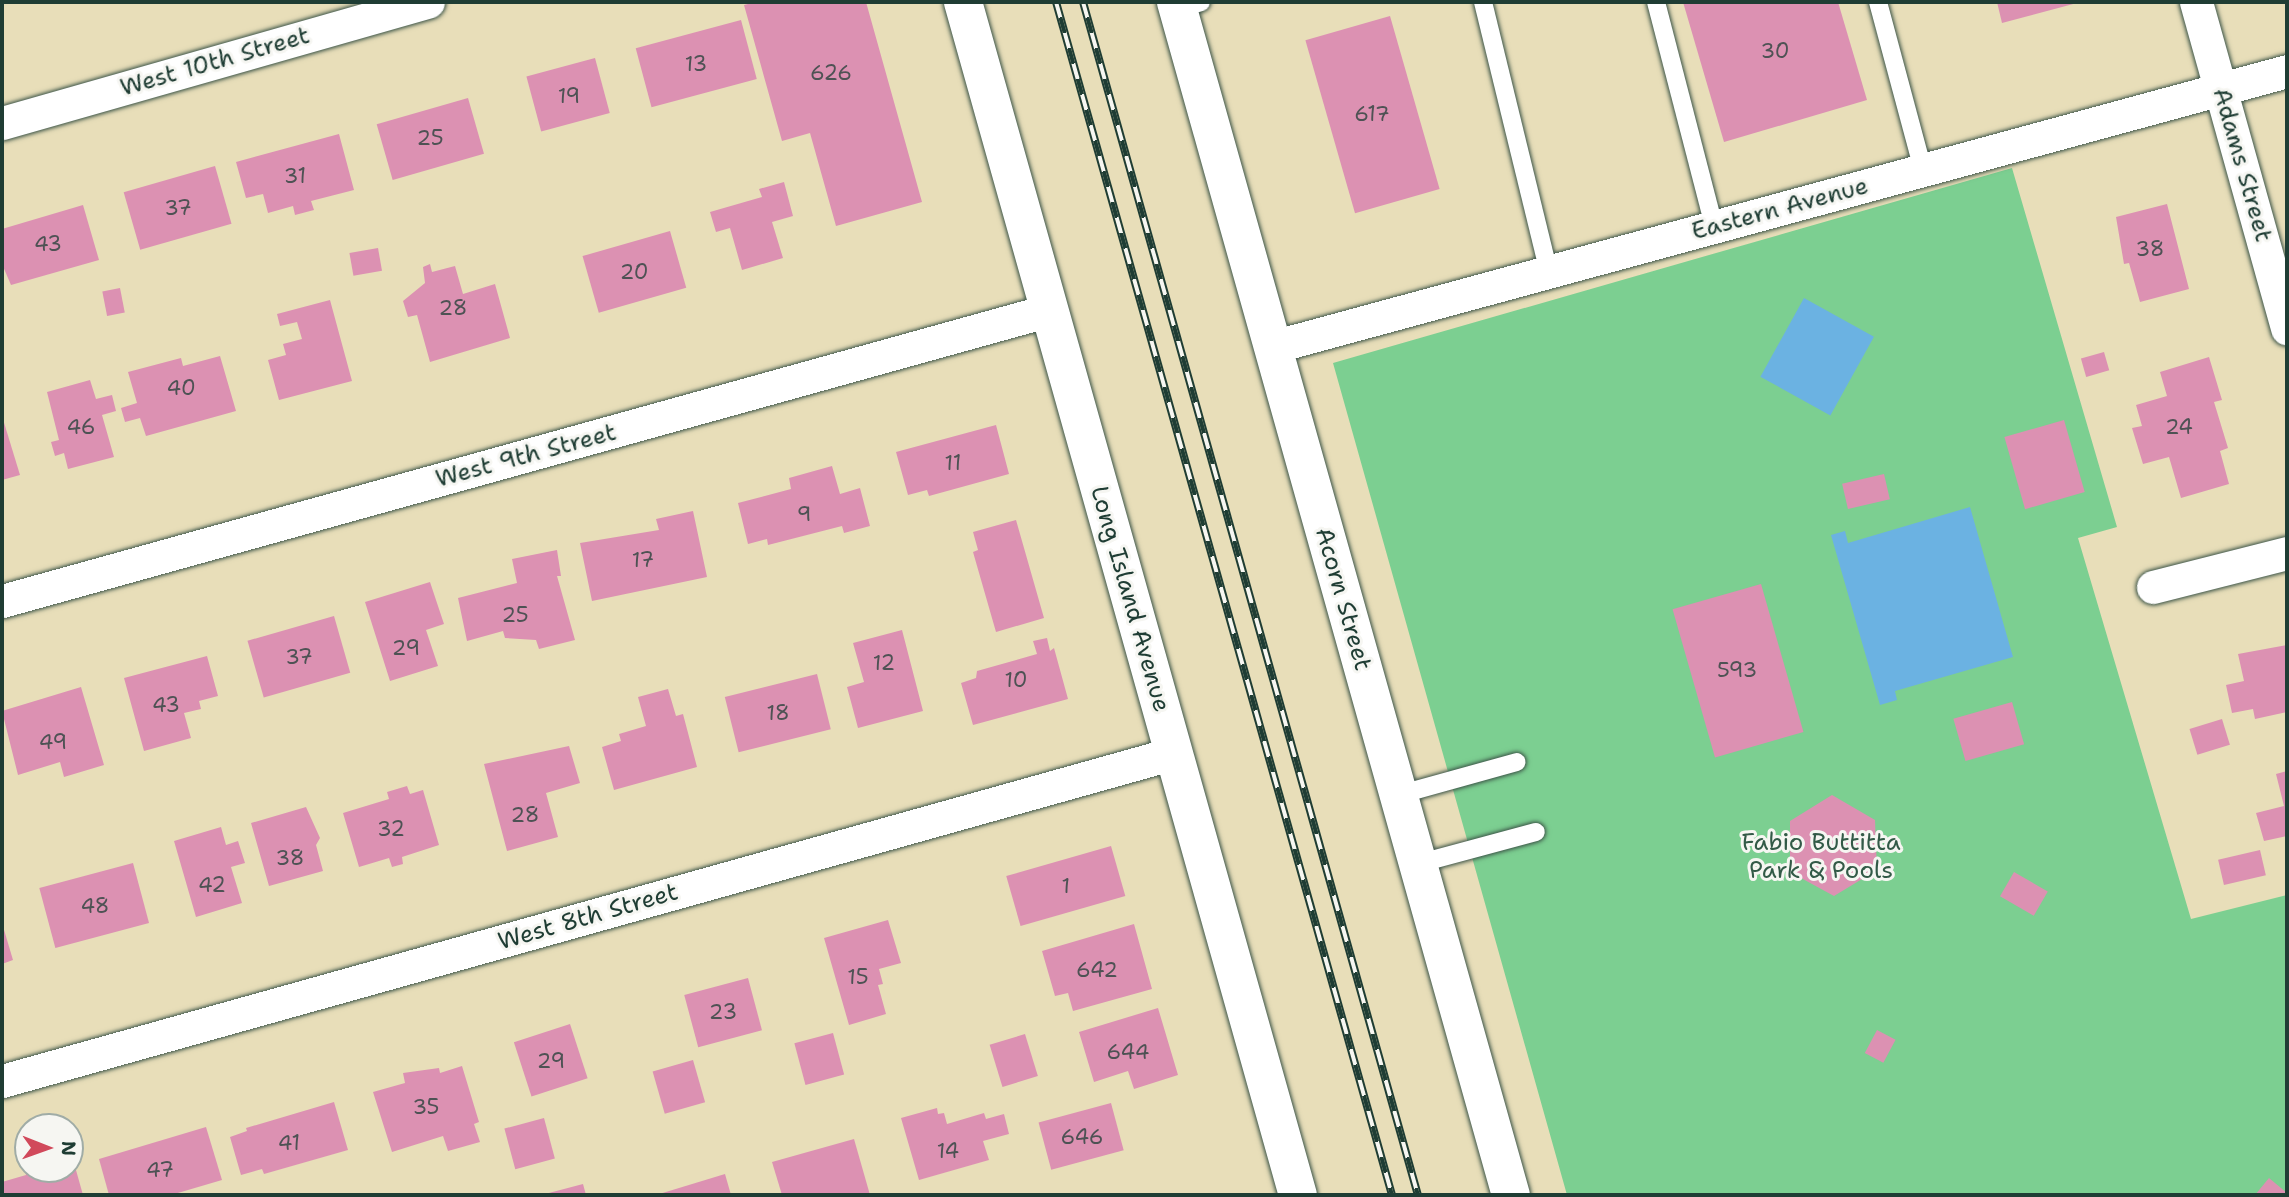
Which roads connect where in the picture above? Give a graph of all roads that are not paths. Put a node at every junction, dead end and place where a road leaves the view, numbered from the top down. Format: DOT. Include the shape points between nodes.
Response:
graph roads {
  1 [pos="428,2"];
  2 [pos="963,2"];
  3 [pos="1483,2"];
  4 [pos="1656,2"];
  5 [pos="1878,2"];
  6 [pos="2196,2"];
  7 [pos="1185,4"];
  8 [pos="2287,71"];
  9 [pos="2220,89"];
  10 [pos="2,123"];
  11 [pos="1923,170"];
  12 [pos="1714,227"];
  13 [pos="1549,272"];
  14 [pos="1050,310"];
  15 [pos="2287,329"];
  16 [pos="1272,347"];
  17 [pos="2287,553"];
  18 [pos="2153,587"];
  19 [pos="2,601"];
  20 [pos="1174,753"];
  21 [pos="1517,762"];
  22 [pos="1398,795"];
  23 [pos="1536,832"];
  24 [pos="1417,864"];
  25 [pos="2,1080"];
  26 [pos="1298,1195"];
  27 [pos="1511,1195"];
  1 -- 10 [label="street, West 10th Street"];
  2 -- 14 [label="street, Long Island Avenue"];
  3 -- 13 [label="lane"];
  4 -- 12 [label="lane"];
  5 -- 11 [label="lane"];
  6 -- 9 [label="street, Adams Street"];
  7 -- 16 [label="street, Acorn Street"];
  8 -- 9 [label="street, Eastern Avenue"];
  9 -- 11 [label="street, Eastern Avenue"];
  9 -- 15 [label="street, Adams Street"];
  11 -- 12 [label="street, Eastern Avenue"];
  12 -- 13 [label="street, Eastern Avenue"];
  13 -- 16 [label="street, Eastern Avenue"];
  14 -- 19 [label="street, West 9th Street"];
  14 -- 20 [label="street, Long Island Avenue"];
  16 -- 22 [label="street, Acorn Street"];
  17 -- 18 [label="street"];
  20 -- 25 [label="street, West 8th Street"];
  20 -- 26 [label="street, Long Island Avenue"];
  21 -- 22 [label="lane"];
  22 -- 24 [label="street, Acorn Street"];
  23 -- 24 [label="lane"];
  24 -- 27 [label="street, Acorn Street"];
}
